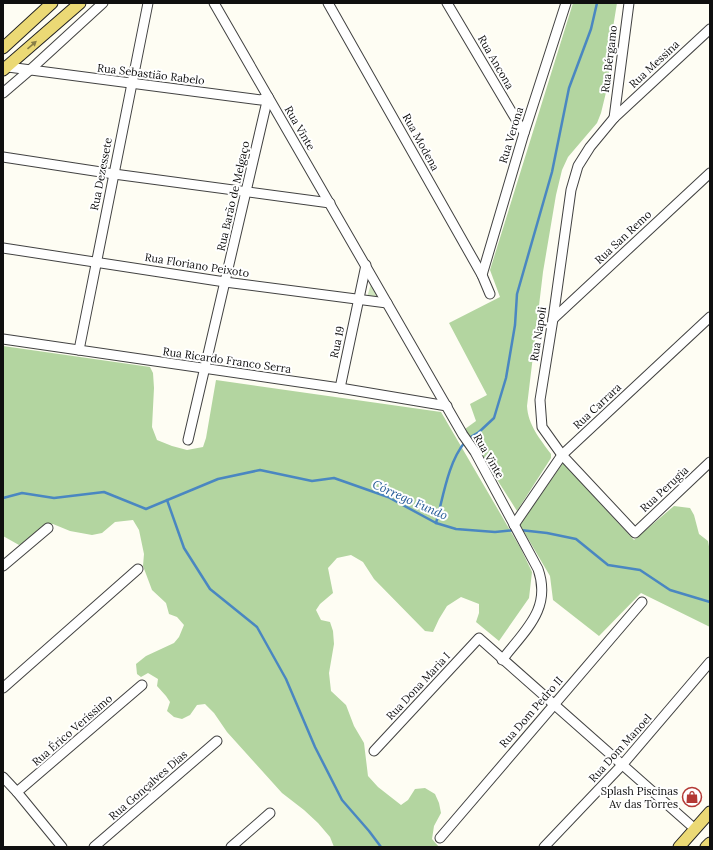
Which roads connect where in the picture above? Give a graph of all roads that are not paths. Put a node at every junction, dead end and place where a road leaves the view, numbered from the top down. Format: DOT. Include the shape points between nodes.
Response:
graph roads {
  1 [pos="52,3"];
  2 [pos="80,3"];
  3 [pos="103,3"];
  4 [pos="148,3"];
  5 [pos="214,3"];
  6 [pos="328,3"];
  7 [pos="448,3"];
  8 [pos="566,3"];
  9 [pos="629,3"];
  10 [pos="710,29"];
  11 [pos="3,48"];
  12 [pos="5,68"];
  13 [pos="31,69"];
  14 [pos="132,84"];
  15 [pos="3,93"];
  16 [pos="268,97"];
  17 [pos="614,118"];
  18 [pos="524,134"];
  19 [pos="3,157"];
  20 [pos="710,173"];
  21 [pos="114,174"];
  22 [pos="246,192"];
  23 [pos="330,203"];
  24 [pos="3,248"];
  25 [pos="96,262"];
  26 [pos="366,265"];
  27 [pos="482,276"];
  28 [pos="225,282"];
  29 [pos="490,294"];
  30 [pos="358,300"];
  31 [pos="388,303"];
  32 [pos="710,317"];
  33 [pos="553,319"];
  34 [pos="3,339"];
  35 [pos="79,350"];
  36 [pos="205,370"];
  37 [pos="340,388"];
  38 [pos="447,406"];
  39 [pos="188,440"];
  40 [pos="562,455"];
  41 [pos="710,462"];
  42 [pos="515,526"];
  43 [pos="48,528"];
  44 [pos="635,533"];
  45 [pos="3,566"];
  46 [pos="138,569"];
  47 [pos="642,602"];
  48 [pos="502,660"];
  49 [pos="710,662"];
  50 [pos="142,685"];
  51 [pos="3,688"];
  52 [pos="554,704"];
  53 [pos="217,741"];
  54 [pos="374,751"];
  55 [pos="622,764"];
  56 [pos="3,777"];
  57 [pos="17,792"];
  58 [pos="710,812"];
  59 [pos="270,813"];
  60 [pos="695,829"];
  61 [pos="440,838"];
  62 [pos="710,844"];
  63 [pos="62,847"];
  64 [pos="94,847"];
  65 [pos="230,847"];
  66 [pos="544,847"];
  67 [pos="679,847"];
  68 [pos="706,847"];
  1 -- 11 [label="main road"];
  12 -- 2 [label="main road, one-way"];
  3 -- 13 [label="street"];
  4 -- 14 [label="street, Rua Dezessete"];
  5 -- 16 [label="street, Rua Vinte"];
  6 -- 27 [label="street, Rua Modena"];
  7 -- 18 [label="street, Rua Ancona"];
  8 -- 18 [label="street, Rua Verona"];
  9 -- 17 [label="street, Rua Bérgamo"];
  10 -- 17 [label="street, Rua Messina"];
  12 -- 13 [label="street, Rua Sebastião Rabelo"];
  13 -- 14 [label="street, Rua Sebastião Rabelo"];
  13 -- 15 [label="street"];
  14 -- 16 [label="street, Rua Sebastião Rabelo" via="261,100"];
  14 -- 21 [label="street, Rua Dezessete"];
  16 -- 22 [label="street, Rua Barão de Melgaço"];
  16 -- 23 [label="street, Rua Vinte"];
  17 -- 33 [label="street, Rua Napoli" via="590,147 576,172 571,190"];
  18 -- 27 [label="street, Rua Verona"];
  19 -- 21 [label="street"];
  20 -- 33 [label="street, Rua San Remo"];
  21 -- 22 [label="street"];
  21 -- 25 [label="street, Rua Dezessete"];
  22 -- 23 [label="street"];
  22 -- 28 [label="street, Rua Barão de Melgaço"];
  23 -- 26 [label="street, Rua Vinte"];
  24 -- 25 [label="street, Rua Floriano Peixoto"];
  25 -- 28 [label="street, Rua Floriano Peixoto"];
  25 -- 35 [label="street, Rua Dezessete"];
  26 -- 30 [label="street"];
  26 -- 31 [label="street, Rua Vinte"];
  27 -- 29 [label="street, Rua Modena"];
  28 -- 30 [label="street, Rua Floriano Peixoto"];
  28 -- 36 [label="street, Rua Barão de Melgaço"];
  30 -- 31 [label="street, Rua Floriano Peixoto"];
  30 -- 37 [label="street, Rua 19"];
  31 -- 38 [label="street, Rua Vinte"];
  32 -- 40 [label="street, Rua Carrara"];
  33 -- 40 [label="street, Rua Napoli" via="540,400 542,427"];
  34 -- 35 [label="street, Rua Ricardo Franco Serra"];
  35 -- 36 [label="street, Rua Ricardo Franco Serra"];
  36 -- 37 [label="street, Rua Ricardo Franco Serra"];
  36 -- 39 [label="street, Rua Barão de Melgaço"];
  37 -- 38 [label="street, Rua Ricardo Franco Serra"];
  38 -- 42 [label="street, Rua Vinte"];
  40 -- 42 [label="street, Rua Carrara"];
  40 -- 44 [label="street, Rua Napoli"];
  41 -- 44 [label="street, Rua Perugia"];
  42 -- 48 [label="street, Rua Vinte" via="538,569 543,590 535,619"];
  43 -- 45 [label="street"];
  46 -- 51 [label="street"];
  47 -- 52 [label="street, Rua Dom Pedro II"];
  48 -- 52 [label="street"];
  48 -- 54 [label="street, Rua Dona Maria I" via="479,638"];
  49 -- 55 [label="street, Rua Dom Manoel"];
  50 -- 57 [label="street, Rua Érico Veríssimo"];
  52 -- 55 [label="street"];
  52 -- 61 [label="street, Rua Dom Pedro II"];
  53 -- 64 [label="street, Rua Gonçalves Dias"];
  55 -- 60 [label="street"];
  55 -- 66 [label="street, Rua Dom Manoel"];
  56 -- 57 [label="street"];
  57 -- 63 [label="street"];
  58 -- 60 [label="main road"];
  59 -- 65 [label="street"];
  60 -- 67 [label="main road"];
  62 -- 68 [label="main road"];
}
